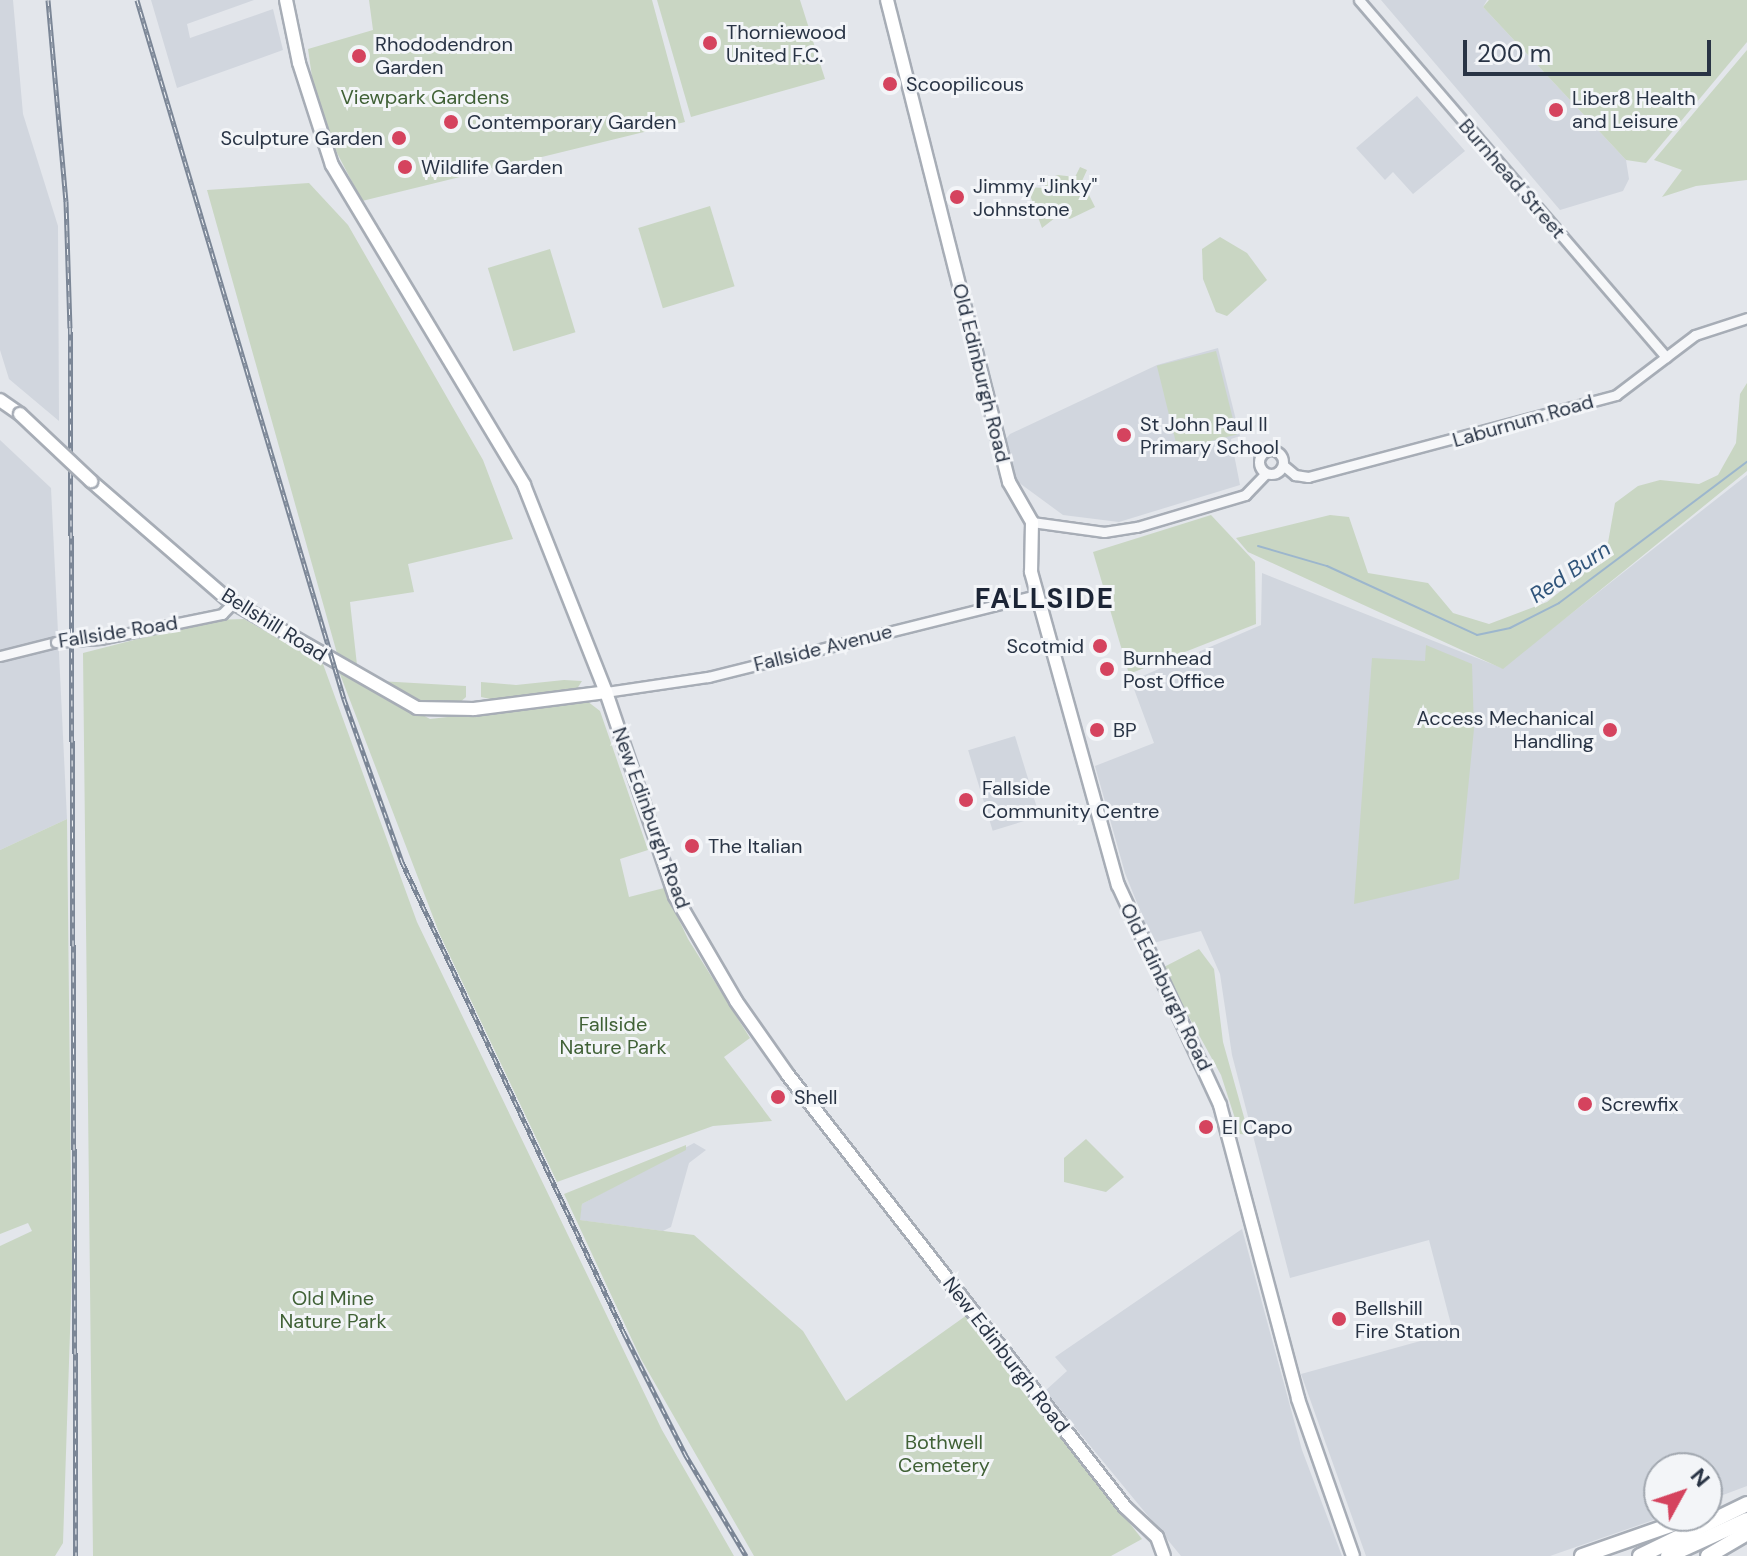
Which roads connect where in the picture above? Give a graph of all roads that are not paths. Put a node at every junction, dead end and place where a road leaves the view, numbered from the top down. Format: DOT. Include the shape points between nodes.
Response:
graph roads {
  1 [pos="286,0"];
  2 [pos="887,0"];
  3 [pos="1359,0"];
  4 [pos="1747,318"];
  5 [pos="1666,357"];
  6 [pos="0,400"];
  7 [pos="1283,465"];
  8 [pos="1266,473"];
  9 [pos="1032,522"];
  10 [pos="1038,595"];
  11 [pos="233,603"];
  12 [pos="0,656"];
  13 [pos="606,692"];
  14 [pos="1747,1501"];
  15 [pos="1723,1508"];
  16 [pos="1747,1520"];
  17 [pos="1650,1532"];
  18 [pos="1747,1533"];
  19 [pos="1163,1555"];
  20 [pos="1353,1556"];
  21 [pos="1582,1556"];
  22 [pos="1640,1556"];
  23 [pos="1668,1556"];
  24 [pos="1708,1556"];
  1 -- 13 [label="main road, New Edinburgh Road" via="302,75 332,165 524,485"];
  2 -- 9 [label="main road, Old Edinburgh Road" via="1009,482"];
  3 -- 5 [label="street, Burnhead Street"];
  4 -- 5 [label="street, Laburnum Road" via="1711,326"];
  5 -- 7 [label="street, Laburnum Road" via="1616,395 1551,414 1308,477"];
  6 -- 11 [label="main road, Bellshill Road, bridge"];
  7 -- 8 [label="street, Laburnum Road" via="1276,473"];
  7 -- 8 [label="street, Laburnum Road" via="1280,454 1266,451 1259,462"];
  8 -- 9 [label="street, Laburnum Road" via="1245,495 1137,527 1104,532"];
  9 -- 10 [label="main road, Old Edinburgh Road" via="1029,553"];
  10 -- 13 [label="street, Fallside Avenue" via="708,677"];
  10 -- 20 [label="main road, Old Edinburgh Road" via="1118,885 1220,1105 1298,1399"];
  11 -- 12 [label="street, Fallside Road, bridge" via="222,614"];
  11 -- 13 [label="main road, Bellshill Road" via="417,708 474,709"];
  13 -- 19 [label="main road, New Edinburgh Road" via="675,896 736,1001 898,1218 1125,1507 1157,1537"];
  14 -- 15 [label="highway"];
  14 -- 22 [label="highway"];
  16 -- 23 [label="highway"];
  17 -- 21 [label="highway"];
  18 -- 24 [label="highway"];
}
